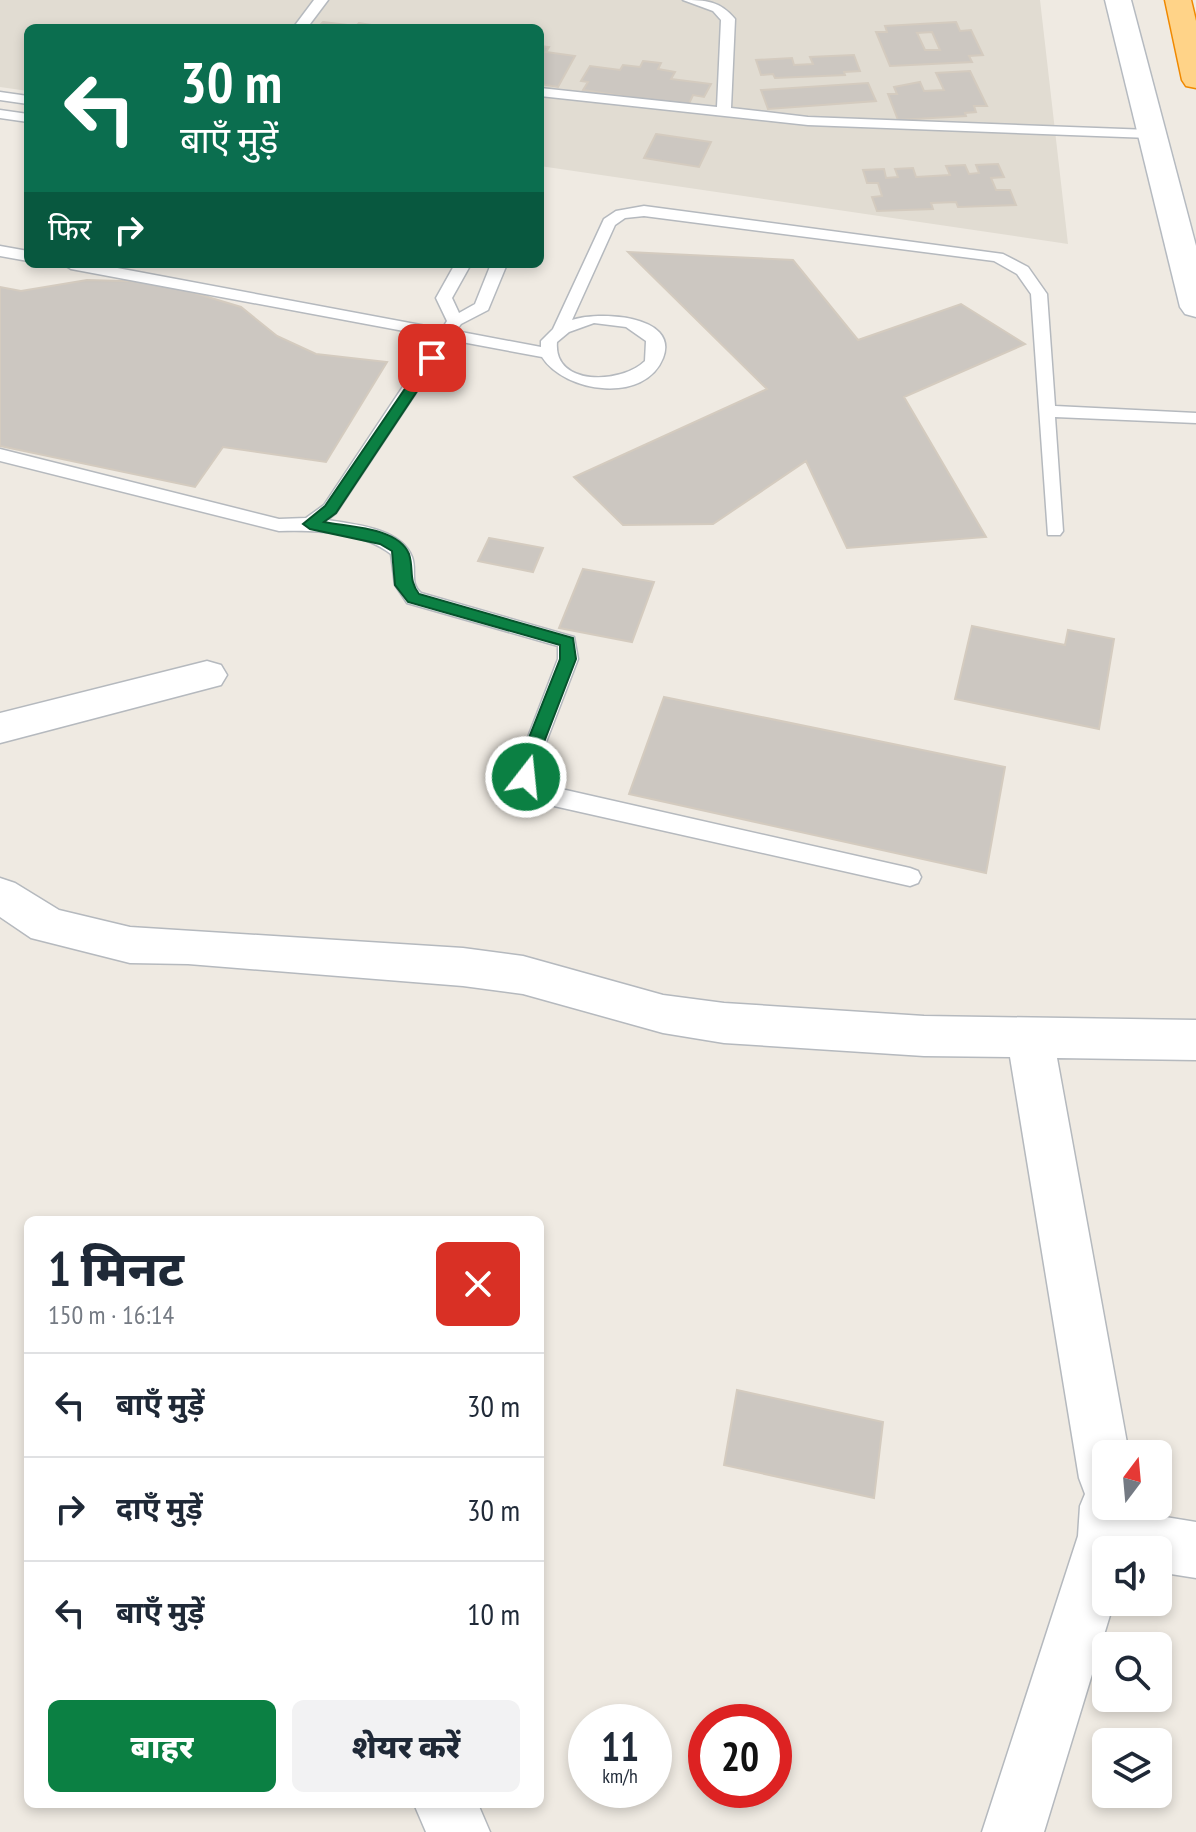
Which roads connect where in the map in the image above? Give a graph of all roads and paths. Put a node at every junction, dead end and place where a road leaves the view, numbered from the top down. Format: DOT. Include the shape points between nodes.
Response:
graph roads {
  1 [pos="321,0"];
  2 [pos="690,0"];
  3 [pos="1118,0"];
  4 [pos="1178,0"];
  5 [pos="303,24"];
  6 [pos="1196,80"];
  7 [pos="544,92"];
  8 [pos="0,96"];
  9 [pos="24,99"];
  10 [pos="0,114"];
  11 [pos="724,114"];
  12 [pos="24,117"];
  13 [pos="1150,134"];
  14 [pos="0,251"];
  15 [pos="24,255"];
  16 [pos="95,268"];
  17 [pos="461,268"];
  18 [pos="497,268"];
  19 [pos="1196,307"];
  20 [pos="451,328"];
  21 [pos="560,328"];
  22 [pos="546,353"];
  23 [pos="1048,411"];
  24 [pos="1196,418"];
  25 [pos="0,455"];
  26 [pos="310,524"];
  27 [pos="1054,531"];
  28 [pos="207,675"];
  29 [pos="0,728"];
  30 [pos="910,877"];
  31 [pos="0,895"];
  32 [pos="1030,1037"];
  33 [pos="1196,1040"];
  34 [pos="1099,1440"];
  35 [pos="1107,1521"];
  36 [pos="1196,1550"];
  37 [pos="447,1808"];
  38 [pos="459,1832"];
  39 [pos="1013,1832"];
  1 -- 5 [label="lane"];
  2 -- 11 [label="lane" via="718,8 728,19"];
  3 -- 13 [label="street"];
  4 -- 6 [label="highway"];
  7 -- 11 [label="lane"];
  8 -- 9 [label="lane"];
  10 -- 12 [label="lane"];
  11 -- 13 [label="lane"];
  13 -- 19 [label="street"];
  14 -- 15 [label="lane"];
  16 -- 20 [label="lane"];
  17 -- 20 [label="lane" via="444,298"];
  18 -- 20 [label="lane" via="482,307"];
  20 -- 22 [label="lane"];
  20 -- 26 [label="lane" via="330,509"];
  21 -- 22 [label="lane" via="547,343"];
  21 -- 22 [label="lane" via="592,318 632,323 647,332 656,357 631,379 588,383 554,368"];
  21 -- 23 [label="lane" via="600,235 621,214 673,213 997,257 1027,273 1039,294"];
  23 -- 24 [label="lane"];
  23 -- 27 [label="lane"];
  25 -- 26 [label="lane" via="279,525"];
  26 -- 30 [label="lane" via="384,539 398,548 403,585 414,598 567,642 568,659 528,763 526,777 533,789 552,798"];
  28 -- 29 [label="street"];
  31 -- 32 [label="street" via="47,925 130,945 463,967 523,975 663,1014 724,1023"];
  32 -- 33 [label="street"];
  32 -- 34 [label="street"];
  35 -- 36 [label="street"];
  35 -- 39 [label="street"];
  37 -- 38 [label="street"];
}
